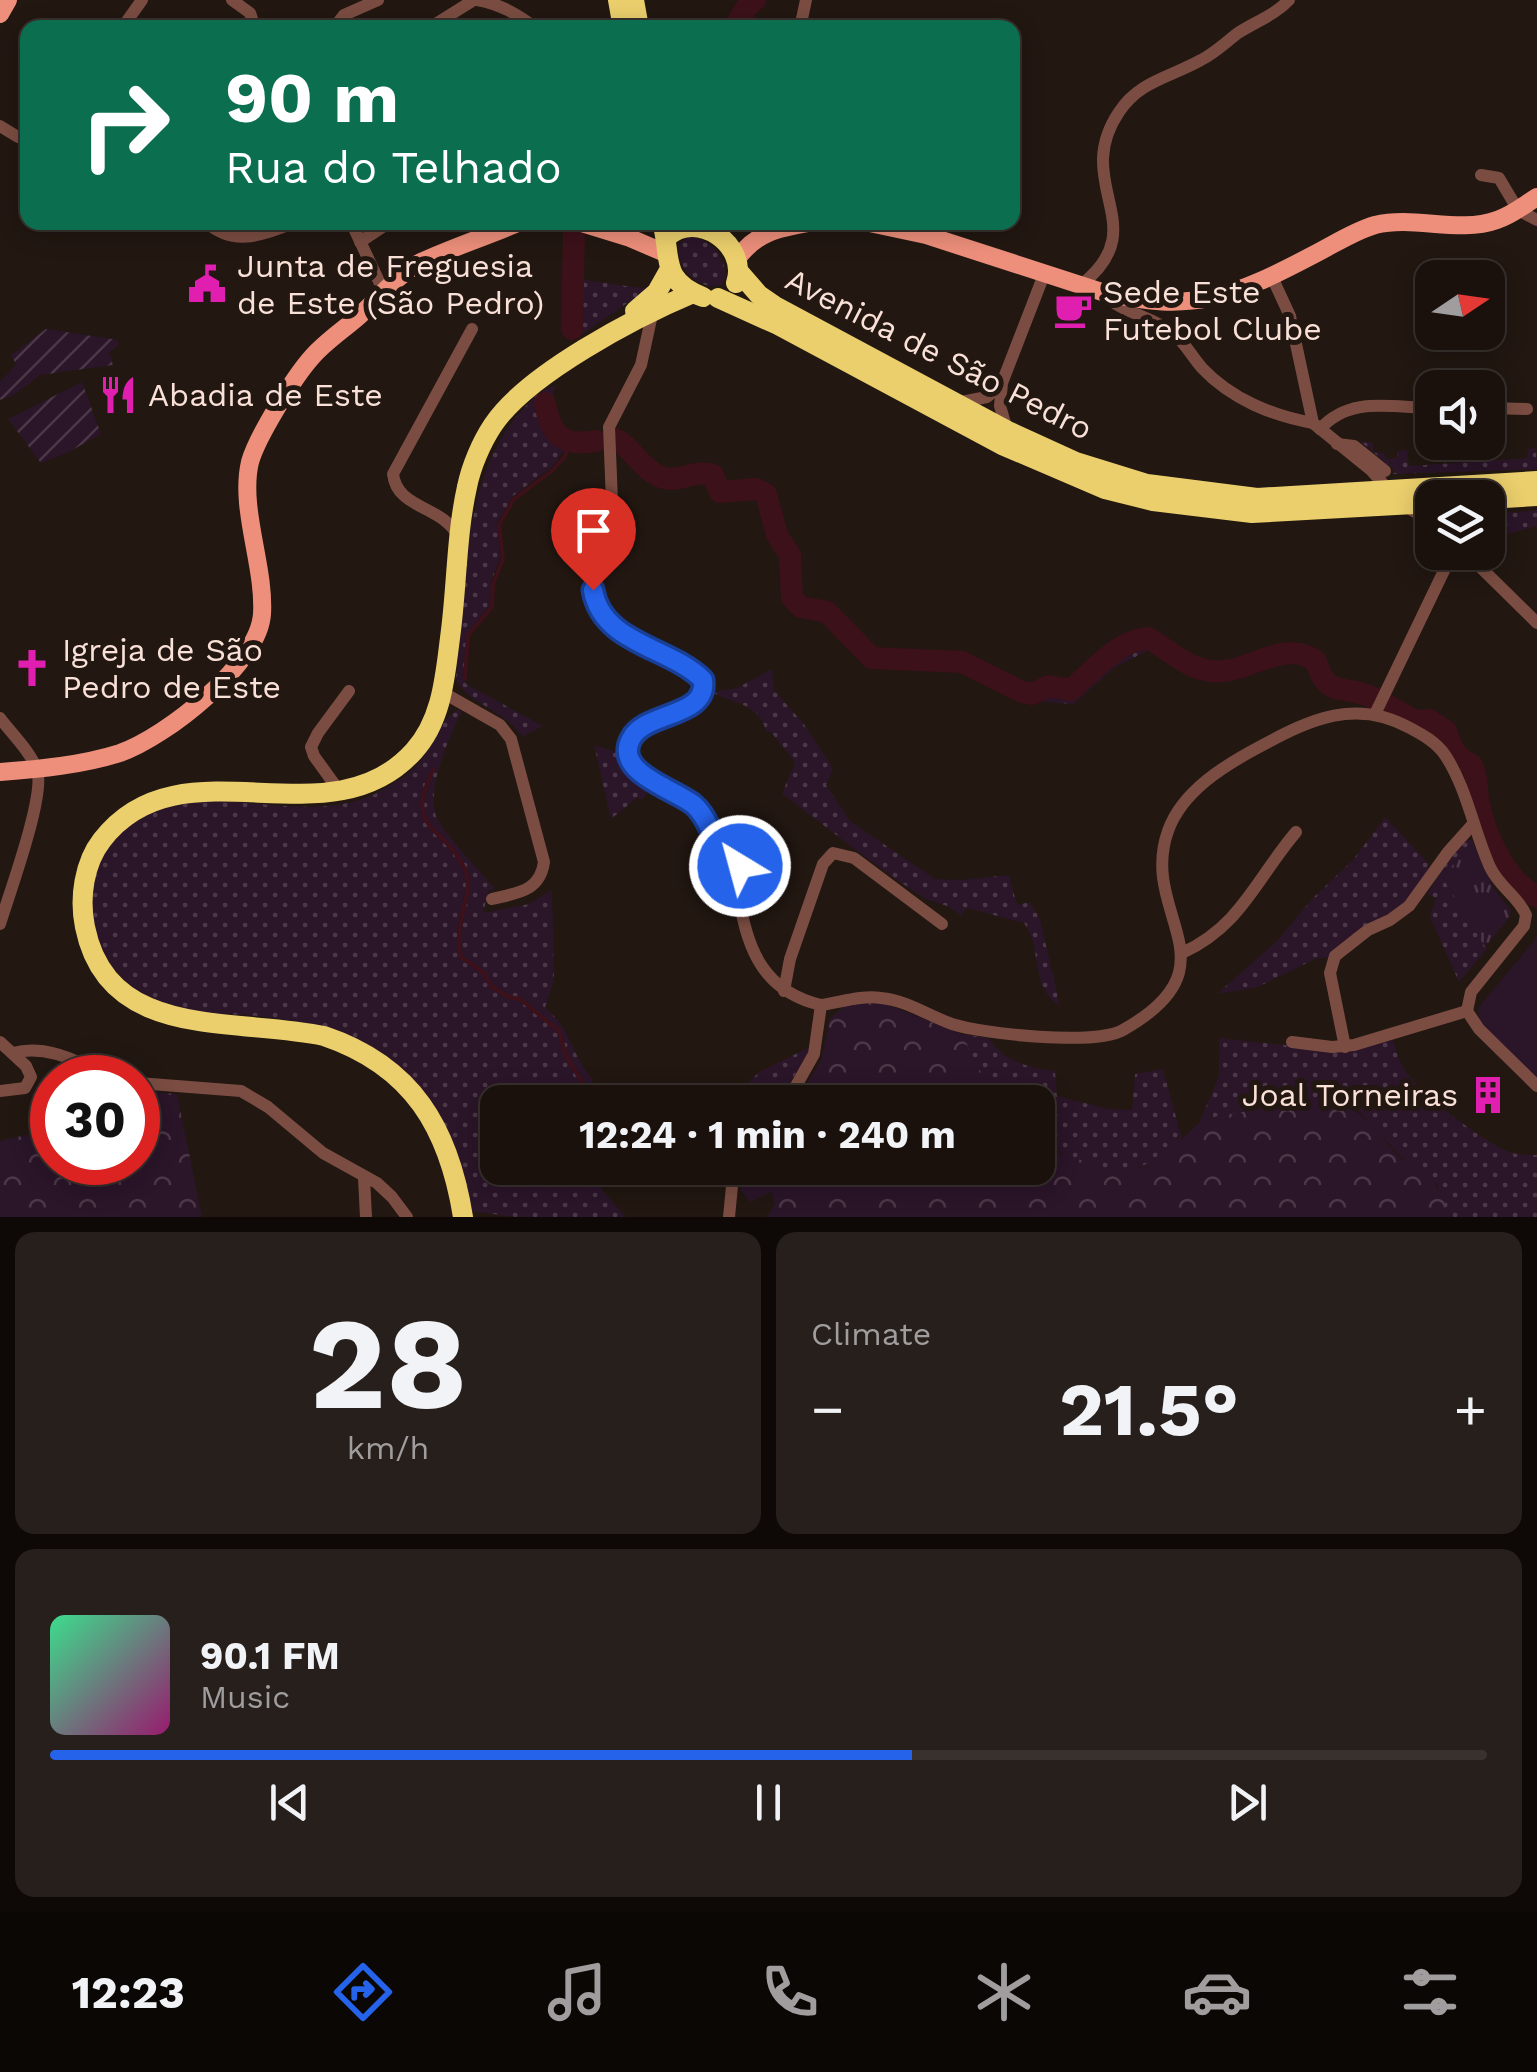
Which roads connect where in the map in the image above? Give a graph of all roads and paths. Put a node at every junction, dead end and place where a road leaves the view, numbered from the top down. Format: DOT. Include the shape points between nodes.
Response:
graph roads {
  1 [pos="8,0"];
  2 [pos="232,0"];
  3 [pos="378,0"];
  4 [pos="476,0"];
  5 [pos="1290,0"];
  6 [pos="0,14"];
  7 [pos="252,20"];
  8 [pos="340,20"];
  9 [pos="445,20"];
  10 [pos="525,20"];
  11 [pos="1481,176"];
  12 [pos="1537,197"];
  13 [pos="1518,210"];
  14 [pos="1537,220"];
  15 [pos="215,230"];
  16 [pos="274,230"];
  17 [pos="355,230"];
  18 [pos="378,230"];
  19 [pos="500,230"];
  20 [pos="601,230"];
  21 [pos="629,230"];
  22 [pos="710,230"];
  23 [pos="775,230"];
  24 [pos="929,230"];
  25 [pos="360,242"];
  26 [pos="666,246"];
  27 [pos="738,266"];
  28 [pos="1045,272"];
  29 [pos="1272,277"];
  30 [pos="1081,285"];
  31 [pos="384,292"];
  32 [pos="1102,292"];
  33 [pos="693,293"];
  34 [pos="718,298"];
  35 [pos="655,301"];
  36 [pos="472,329"];
  37 [pos="1002,383"];
  38 [pos="956,403"];
  39 [pos="1415,407"];
  40 [pos="1505,408"];
  41 [pos="1527,408"];
  42 [pos="1317,426"];
  43 [pos="1008,431"];
  44 [pos="1338,444"];
  45 [pos="1353,456"];
  46 [pos="1537,482"];
  47 [pos="1395,489"];
  48 [pos="1350,494"];
  49 [pos="1537,496"];
  50 [pos="1415,497"];
  51 [pos="1505,498"];
  52 [pos="1415,507"];
  53 [pos="457,520"];
  54 [pos="1444,570"];
  55 [pos="1486,570"];
  56 [pos="1489,570"];
  57 [pos="1490,573"];
  58 [pos="1537,623"];
  59 [pos="349,692"];
  60 [pos="442,692"];
  61 [pos="1376,712"];
  62 [pos="0,718"];
  63 [pos="37,769"];
  64 [pos="0,772"];
  65 [pos="340,792"];
  66 [pos="1473,824"];
  67 [pos="1296,832"];
  68 [pos="492,900"];
  69 [pos="1532,915"];
  70 [pos="0,924"];
  71 [pos="942,924"];
  72 [pos="1182,952"];
  73 [pos="784,990"];
  74 [pos="822,1005"];
  75 [pos="1467,1011"];
  76 [pos="0,1042"];
  77 [pos="1292,1042"];
  78 [pos="1345,1047"];
  79 [pos="13,1053"];
  80 [pos="57,1055"];
  81 [pos="160,1085"];
  82 [pos="796,1085"];
  83 [pos="1537,1086"];
  84 [pos="0,1091"];
  85 [pos="364,1178"];
  86 [pos="732,1185"];
  87 [pos="366,1217"];
  88 [pos="406,1217"];
  89 [pos="463,1217"];
  90 [pos="729,1217"];
  1 -- 6 [label="street"];
  2 -- 7 [label="street"];
  3 -- 8 [label="street"];
  4 -- 9 [label="street"];
  4 -- 10 [label="street"];
  5 -- 30 [label="street" via="1203,60 1146,85 1123,106 1102,159 1114,245"];
  11 -- 13 [label="street" via="1499,178"];
  12 -- 13 [label="street"];
  13 -- 14 [label="street"];
  13 -- 29 [label="street" via="1472,225 1376,225"];
  15 -- 16 [label="street" via="240,238"];
  17 -- 25 [label="street"];
  18 -- 25 [label="street"];
  19 -- 31 [label="street" via="420,263"];
  20 -- 21 [label="street"];
  21 -- 26 [label="street"];
  22 -- 27 [label="main road, Avenida de São Pedro"];
  23 -- 27 [label="street" via="753,239"];
  24 -- 28 [label="street"];
  25 -- 31 [label="street"];
  26 -- 33 [label="main road"];
  26 -- 35 [label="main road"];
  27 -- 34 [label="main road, Avenida de São Pedro" via="732,290"];
  27 -- 38 [label="main road, Avenida de São Pedro" via="775,306"];
  28 -- 30 [label="street"];
  28 -- 37 [label="street"];
  29 -- 32 [label="street" via="1200,301 1154,302"];
  29 -- 42 [label="street" via="1290,316"];
  30 -- 32 [label="street"];
  31 -- 63 [label="street" via="312,358 254,451 248,483 262,616 253,647 233,673 140,744"];
  32 -- 42 [label="street" via="1174,333 1226,388 1277,416"];
  33 -- 34 [label="main road, Avenida de São Pedro"];
  33 -- 35 [label="main road"];
  34 -- 47 [label="main road, Avenida de São Pedro" via="1019,454 1106,488 1154,501 1252,512"];
  35 -- 53 [label="main road" via="505,410 492,426"];
  35 -- 73 [label="street" via="644,358 609,427 612,502 594,575 595,600 626,635 703,680 698,700 637,731 628,754 658,786 695,806 735,858 757,956 768,979"];
  36 -- 53 [label="street" via="394,474 407,499"];
  37 -- 38 [label="street" via="987,397"];
  37 -- 43 [label="street"];
  38 -- 43 [label="main road, Avenida de São Pedro"];
  39 -- 42 [label="street" via="1351,408"];
  40 -- 41 [label="street"];
  42 -- 44 [label="street"];
  43 -- 48 [label="main road, Avenida de São Pedro" via="1094,468 1184,491 1258,498"];
  44 -- 45 [label="street"];
  44 -- 47 [label="street" via="1354,446"];
  45 -- 47 [label="street"];
  45 -- 48 [label="street" via="1363,479"];
  46 -- 47 [label="main road, Avenida de São Pedro"];
  47 -- 48 [label="main road, Avenida de São Pedro"];
  47 -- 50 [label="main road, Avenida de São Pedro"];
  47 -- 52 [label="street"];
  49 -- 51 [label="main road"];
  53 -- 60 [label="main road"];
  54 -- 61 [label="street"];
  55 -- 57 [label="street"];
  56 -- 57 [label="street"];
  57 -- 58 [label="street"];
  59 -- 65 [label="street" via="311,747"];
  60 -- 65 [label="main road" via="414,752 388,772"];
  60 -- 68 [label="street" via="500,725 511,739 544,862 531,888"];
  61 -- 66 [label="street" via="1437,745"];
  61 -- 72 [label="street" via="1296,727 1219,770 1178,812 1163,860"];
  62 -- 63 [label="street"];
  63 -- 64 [label="street"];
  63 -- 70 [label="street" via="35,806"];
  65 -- 89 [label="main road" via="174,793 119,820 95,849 85,877 82,914 91,950 114,986 151,1011 324,1036 385,1067 438,1128"];
  66 -- 69 [label="street" via="1495,879"];
  66 -- 78 [label="street" via="1409,906 1334,956 1330,973"];
  67 -- 72 [label="street" via="1229,923"];
  69 -- 75 [label="street" via="1471,992"];
  71 -- 73 [label="street" via="854,858 833,853 823,864"];
  72 -- 74 [label="street" via="1168,996 1124,1030 1102,1038 991,1033 884,998"];
  73 -- 74 [label="street"];
  74 -- 82 [label="street" via="814,1054"];
  75 -- 78 [label="street"];
  75 -- 83 [label="street"];
  76 -- 79 [label="street"];
  77 -- 78 [label="street"];
  79 -- 80 [label="street"];
  79 -- 84 [label="street" via="29,1072 29,1083"];
  81 -- 85 [label="street" via="241,1091"];
  85 -- 87 [label="street"];
  85 -- 88 [label="street" via="392,1196"];
  86 -- 90 [label="street"];
}
